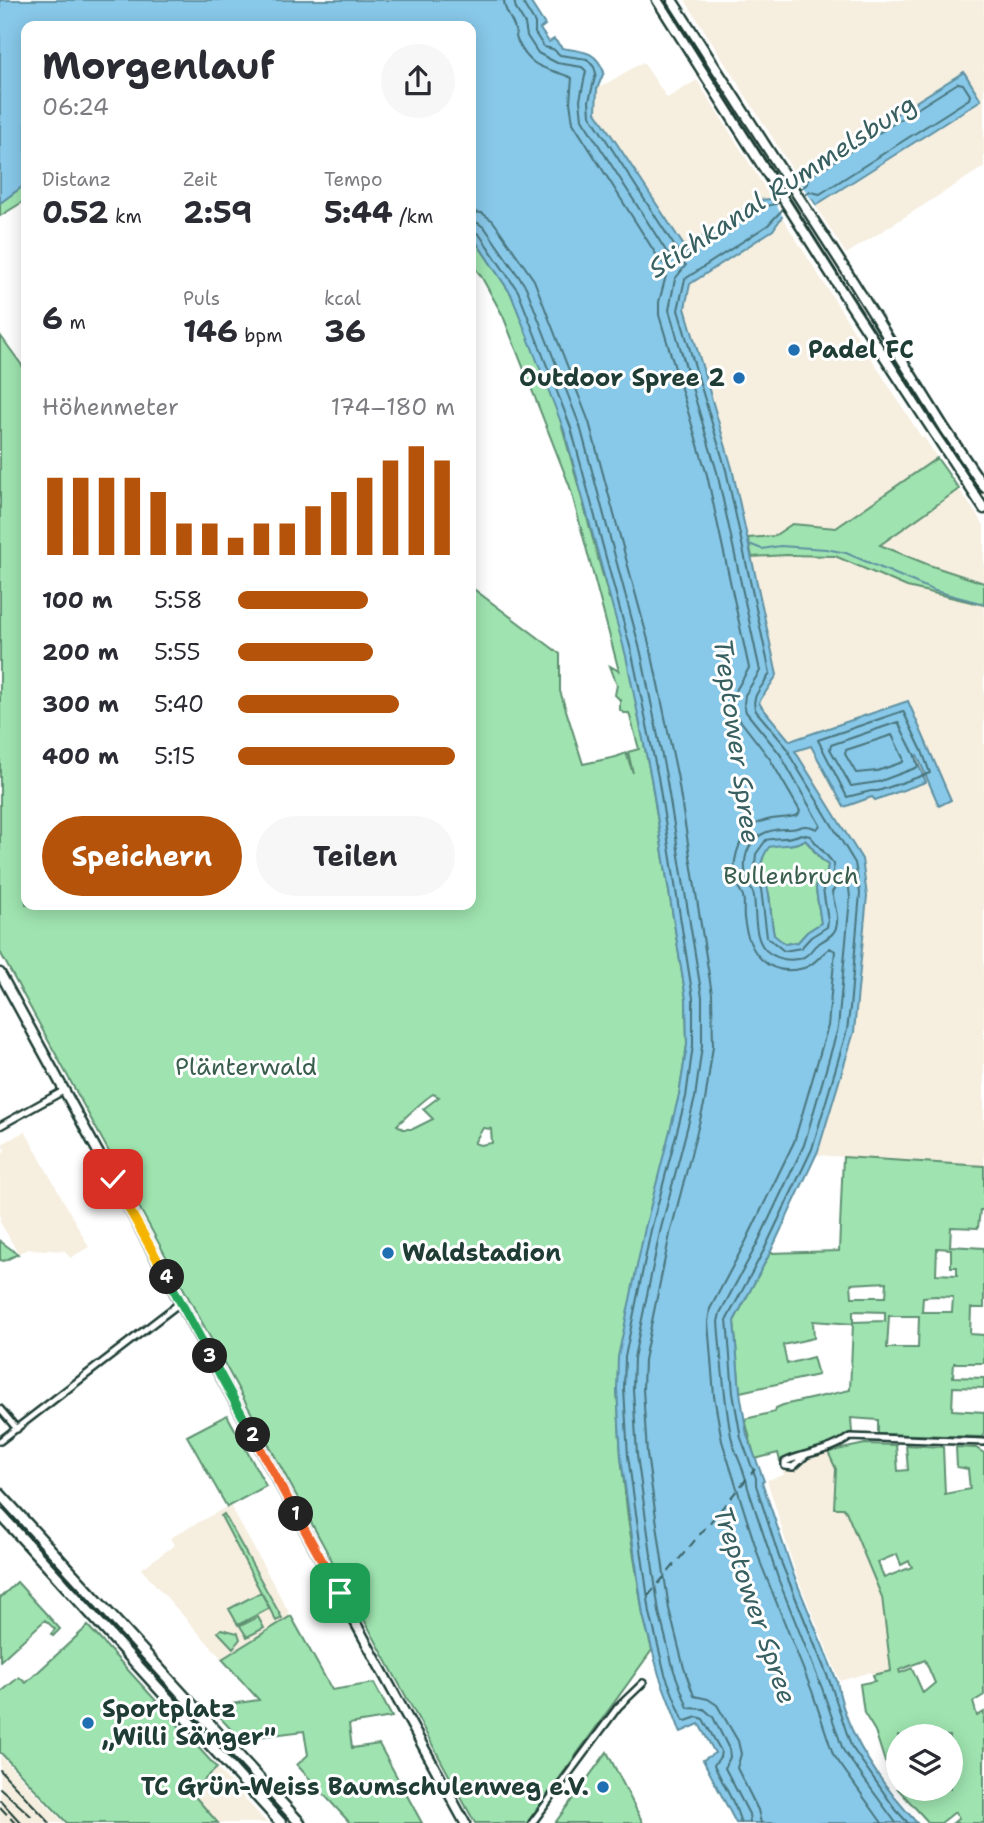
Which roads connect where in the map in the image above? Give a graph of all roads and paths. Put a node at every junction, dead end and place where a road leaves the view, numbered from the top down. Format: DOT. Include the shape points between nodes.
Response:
graph roads {
  1 [pos="657,0"];
  2 [pos="673,0"];
  3 [pos="984,487"];
  4 [pos="984,509"];
  5 [pos="0,973"];
  6 [pos="65,1090"];
  7 [pos="0,1126"];
  8 [pos="181,1302"];
  9 [pos="0,1409"];
  10 [pos="17,1429"];
  11 [pos="0,1441"];
  12 [pos="984,1442"];
  13 [pos="806,1455"];
  14 [pos="0,1494"];
  15 [pos="0,1514"];
  16 [pos="643,1683"];
  17 [pos="281,1823"];
  18 [pos="300,1823"];
  19 [pos="465,1823"];
  20 [pos="532,1823"];
  1 -- 4 [label="main road"];
  2 -- 3 [label="main road"];
  5 -- 6 [label="main road"];
  6 -- 7 [label="street"];
  6 -- 8 [label="main road"];
  8 -- 10 [label="street"];
  8 -- 19 [label="main road"];
  9 -- 10 [label="street"];
  10 -- 11 [label="street"];
  12 -- 13 [label="street" via="850,1437 838,1447"];
  14 -- 18 [label="main road"];
  15 -- 17 [label="main road"];
  16 -- 20 [label="street" via="618,1707"];
}
